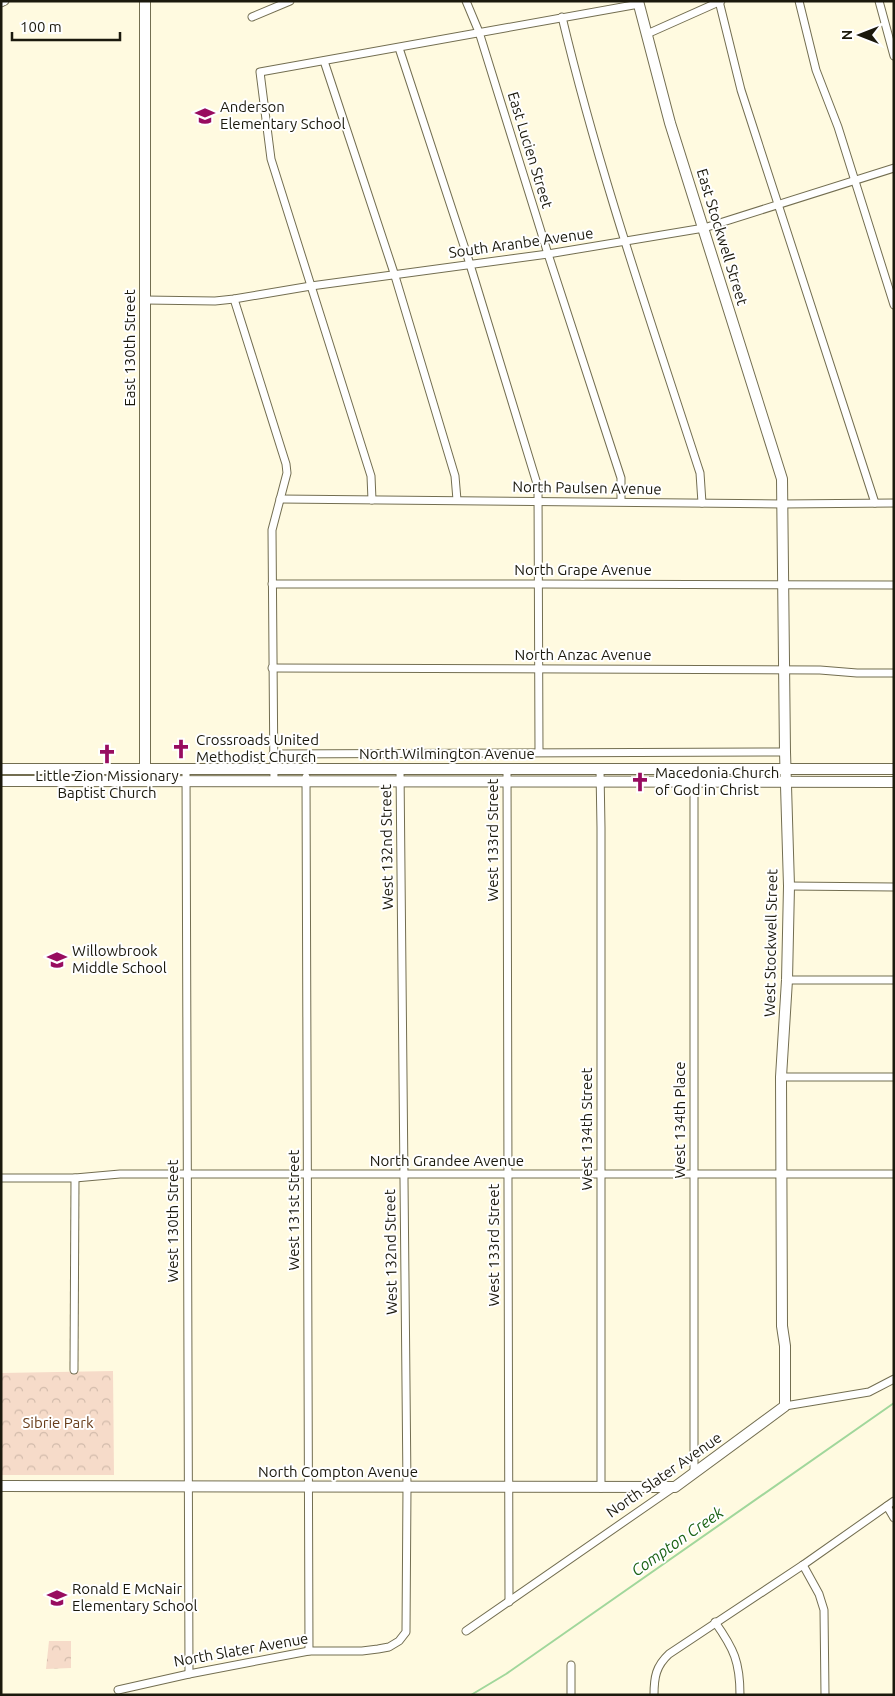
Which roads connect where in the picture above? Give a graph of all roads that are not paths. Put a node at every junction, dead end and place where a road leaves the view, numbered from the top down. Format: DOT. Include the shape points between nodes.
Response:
graph roads {
  1 [pos="5,1"];
  2 [pos="145,1"];
  3 [pos="290,1"];
  4 [pos="466,1"];
  5 [pos="799,1"];
  6 [pos="879,1"];
  7 [pos="638,2"];
  8 [pos="720,2"];
  9 [pos="1,3"];
  10 [pos="252,17"];
  11 [pos="562,17"];
  12 [pos="479,32"];
  13 [pos="647,34"];
  14 [pos="399,48"];
  15 [pos="894,56"];
  16 [pos="324,61"];
  17 [pos="894,168"];
  18 [pos="855,181"];
  19 [pos="779,205"];
  20 [pos="704,228"];
  21 [pos="625,241"];
  22 [pos="548,254"];
  23 [pos="470,265"];
  24 [pos="395,276"];
  25 [pos="311,286"];
  26 [pos="234,299"];
  27 [pos="145,300"];
  28 [pos="894,305"];
  29 [pos="782,479"];
  30 [pos="280,499"];
  31 [pos="372,500"];
  32 [pos="457,500"];
  33 [pos="538,501"];
  34 [pos="621,501"];
  35 [pos="702,503"];
  36 [pos="874,503"];
  37 [pos="894,503"];
  38 [pos="782,504"];
  39 [pos="272,584"];
  40 [pos="539,584"];
  41 [pos="784,584"];
  42 [pos="894,585"];
  43 [pos="272,668"];
  44 [pos="539,668"];
  45 [pos="785,670"];
  46 [pos="894,673"];
  47 [pos="539,752"];
  48 [pos="785,752"];
  49 [pos="273,754"];
  50 [pos="1,768"];
  51 [pos="145,769"];
  52 [pos="186,769"];
  53 [pos="274,769"];
  54 [pos="306,769"];
  55 [pos="507,769"];
  56 [pos="694,769"];
  57 [pos="786,769"];
  58 [pos="894,769"];
  59 [pos="400,770"];
  60 [pos="600,770"];
  61 [pos="1,781"];
  62 [pos="145,781"];
  63 [pos="187,781"];
  64 [pos="274,781"];
  65 [pos="306,781"];
  66 [pos="400,781"];
  67 [pos="507,782"];
  68 [pos="600,782"];
  69 [pos="694,782"];
  70 [pos="786,782"];
  71 [pos="894,782"];
  72 [pos="789,886"];
  73 [pos="894,887"];
  74 [pos="788,980"];
  75 [pos="894,980"];
  76 [pos="782,1077"];
  77 [pos="894,1077"];
  78 [pos="404,1174"];
  79 [pos="508,1174"];
  80 [pos="601,1174"];
  81 [pos="694,1174"];
  82 [pos="782,1174"];
  83 [pos="894,1174"];
  84 [pos="188,1175"];
  85 [pos="308,1175"];
  86 [pos="1,1178"];
  87 [pos="75,1178"];
  88 [pos="74,1370"];
  89 [pos="894,1379"];
  90 [pos="786,1406"];
  91 [pos="694,1472"];
  92 [pos="1,1486"];
  93 [pos="188,1486"];
  94 [pos="308,1486"];
  95 [pos="407,1487"];
  96 [pos="674,1487"];
  97 [pos="508,1488"];
  98 [pos="601,1488"];
  99 [pos="894,1501"];
  100 [pos="887,1506"];
  101 [pos="894,1518"];
  102 [pos="803,1565"];
  103 [pos="508,1602"];
  104 [pos="715,1622"];
  105 [pos="466,1631"];
  106 [pos="399,1641"];
  107 [pos="309,1651"];
  108 [pos="571,1665"];
  109 [pos="189,1674"];
  110 [pos="118,1690"];
  111 [pos="571,1695"];
  112 [pos="654,1695"];
  113 [pos="740,1695"];
  114 [pos="825,1695"];
  1 -- 9 [label="street"];
  2 -- 27 [label="street, East 130th Street"];
  3 -- 10 [label="street"];
  4 -- 12 [label="street, East Lucien Street"];
  5 -- 18 [label="street" via="816,70"];
  6 -- 15 [label="street"];
  7 -- 11 [label="street"];
  7 -- 13 [label="street, East Stockwell Street"];
  8 -- 13 [label="street"];
  8 -- 19 [label="street" via="741,90"];
  11 -- 12 [label="street"];
  11 -- 21 [label="street" via="579,90"];
  12 -- 14 [label="street"];
  12 -- 22 [label="street, East Lucien Street"];
  13 -- 20 [label="street, East Stockwell Street" via="670,123"];
  14 -- 16 [label="street"];
  14 -- 23 [label="street"];
  16 -- 24 [label="street"];
  16 -- 25 [label="street" via="260,72 271,159"];
  17 -- 18 [label="street, South Aranbe Avenue"];
  18 -- 19 [label="street, South Aranbe Avenue"];
  18 -- 28 [label="street"];
  19 -- 20 [label="street, South Aranbe Avenue"];
  19 -- 36 [label="street"];
  20 -- 21 [label="street, South Aranbe Avenue"];
  20 -- 29 [label="street, East Stockwell Street"];
  21 -- 22 [label="street, South Aranbe Avenue"];
  21 -- 35 [label="street" via="700,473"];
  22 -- 23 [label="street, South Aranbe Avenue"];
  22 -- 34 [label="street, East Lucien Street" via="620,478"];
  23 -- 24 [label="street, South Aranbe Avenue"];
  23 -- 33 [label="street" via="535,476"];
  24 -- 25 [label="street, South Aranbe Avenue"];
  24 -- 32 [label="street" via="455,476"];
  25 -- 26 [label="street, South Aranbe Avenue"];
  25 -- 31 [label="street" via="371,476"];
  26 -- 27 [label="street, South Aranbe Avenue"];
  26 -- 30 [label="street" via="286,464 287,473"];
  27 -- 51 [label="street, East 130th Street"];
  29 -- 38 [label="street, West Stockwell Street"];
  30 -- 31 [label="street, North Paulsen Avenue"];
  30 -- 39 [label="street" via="272,530"];
  31 -- 32 [label="street, North Paulsen Avenue"];
  32 -- 33 [label="street, North Paulsen Avenue"];
  33 -- 34 [label="street, North Paulsen Avenue"];
  33 -- 40 [label="street"];
  34 -- 35 [label="street, North Paulsen Avenue"];
  35 -- 38 [label="street, North Paulsen Avenue"];
  36 -- 37 [label="street, North Paulsen Avenue"];
  36 -- 38 [label="street, North Paulsen Avenue"];
  38 -- 41 [label="street, West Stockwell Street"];
  39 -- 40 [label="street, North Grape Avenue"];
  39 -- 43 [label="street"];
  40 -- 41 [label="street, North Grape Avenue"];
  40 -- 44 [label="street"];
  41 -- 42 [label="street, North Grape Avenue"];
  41 -- 45 [label="street, West Stockwell Street"];
  43 -- 44 [label="street, North Anzac Avenue"];
  43 -- 49 [label="street"];
  44 -- 45 [label="street, North Anzac Avenue"];
  44 -- 47 [label="street"];
  45 -- 46 [label="street, North Anzac Avenue"];
  45 -- 48 [label="street, West Stockwell Street"];
  47 -- 48 [label="street"];
  47 -- 49 [label="street"];
  48 -- 57 [label="street, West Stockwell Street"];
  49 -- 53 [label="street"];
  50 -- 51 [label="street, North Wilmington Avenue"];
  51 -- 52 [label="street, North Wilmington Avenue"];
  51 -- 62 [label="street"];
  52 -- 53 [label="street, North Wilmington Avenue"];
  52 -- 63 [label="street, West 130th Street"];
  53 -- 54 [label="street, North Wilmington Avenue"];
  53 -- 64 [label="street"];
  54 -- 59 [label="street, North Wilmington Avenue"];
  54 -- 65 [label="street, West 131st Street"];
  55 -- 59 [label="street, North Wilmington Avenue"];
  55 -- 60 [label="street, North Wilmington Avenue"];
  55 -- 67 [label="street, West 133rd Street"];
  56 -- 57 [label="street, North Wilmington Avenue"];
  56 -- 60 [label="street, North Wilmington Avenue"];
  56 -- 69 [label="street, West 134th Place"];
  57 -- 58 [label="street, North Wilmington Avenue"];
  57 -- 70 [label="street, West Stockwell Street"];
  59 -- 66 [label="street, West 132nd Street"];
  60 -- 68 [label="street, West 134th Street"];
  61 -- 62 [label="street, North Wilmington Avenue"];
  62 -- 63 [label="street, North Wilmington Avenue"];
  63 -- 64 [label="street, North Wilmington Avenue"];
  63 -- 84 [label="street, West 130th Street"];
  64 -- 65 [label="street, North Wilmington Avenue"];
  65 -- 66 [label="street, North Wilmington Avenue"];
  65 -- 85 [label="street, West 131st Street"];
  66 -- 67 [label="street, North Wilmington Avenue"];
  66 -- 78 [label="street, West 132nd Street"];
  67 -- 68 [label="street, North Wilmington Avenue"];
  67 -- 79 [label="street, West 133rd Street"];
  68 -- 69 [label="street, North Wilmington Avenue"];
  68 -- 80 [label="street, West 134th Street"];
  69 -- 70 [label="street, North Wilmington Avenue"];
  69 -- 81 [label="street, West 134th Place"];
  70 -- 71 [label="street, North Wilmington Avenue"];
  70 -- 72 [label="street, West Stockwell Street"];
  72 -- 73 [label="street"];
  72 -- 74 [label="street, West Stockwell Street"];
  74 -- 75 [label="street"];
  74 -- 76 [label="street, West Stockwell Street"];
  76 -- 77 [label="street"];
  76 -- 82 [label="street, West Stockwell Street"];
  78 -- 79 [label="street, North Grandee Avenue"];
  78 -- 85 [label="street, North Grandee Avenue"];
  78 -- 95 [label="street, West 132nd Street"];
  79 -- 80 [label="street, North Grandee Avenue"];
  79 -- 97 [label="street, West 133rd Street"];
  80 -- 81 [label="street, North Grandee Avenue"];
  80 -- 98 [label="street, West 134th Street"];
  81 -- 82 [label="street, North Grandee Avenue"];
  81 -- 91 [label="street, West 134th Place"];
  82 -- 83 [label="street, North Grandee Avenue"];
  82 -- 90 [label="street, West Stockwell Street" via="782,1326 786,1346"];
  84 -- 85 [label="street, North Grandee Avenue"];
  84 -- 87 [label="street, North Grandee Avenue" via="120,1174"];
  84 -- 93 [label="street, West 130th Street"];
  85 -- 94 [label="street, West 131st Street"];
  86 -- 87 [label="street, North Grandee Avenue"];
  87 -- 88 [label="street"];
  89 -- 90 [label="street, North Slater Avenue" via="868,1392"];
  90 -- 91 [label="street, North Slater Avenue"];
  91 -- 96 [label="street, North Slater Avenue"];
  92 -- 93 [label="street, North Compton Avenue"];
  93 -- 94 [label="street, North Compton Avenue"];
  93 -- 109 [label="street, West 130th Street"];
  94 -- 95 [label="street, North Compton Avenue"];
  94 -- 107 [label="street, West 131st Street"];
  95 -- 97 [label="street, North Compton Avenue"];
  95 -- 106 [label="street, West 132nd Street" via="407,1617 406,1632"];
  96 -- 98 [label="street, North Compton Avenue"];
  96 -- 103 [label="street, North Slater Avenue"];
  97 -- 98 [label="street, North Compton Avenue"];
  97 -- 103 [label="street, West 133rd Street"];
  99 -- 100 [label="street"];
  100 -- 101 [label="street"];
  100 -- 102 [label="street"];
  102 -- 104 [label="street"];
  102 -- 114 [label="street" via="824,1610"];
  103 -- 105 [label="street, North Slater Avenue"];
  104 -- 112 [label="street" via="669,1654 659,1665 654,1678"];
  104 -- 113 [label="street" via="734,1652 740,1674"];
  106 -- 107 [label="street, North Slater Avenue" via="389,1647 362,1651"];
  107 -- 109 [label="street, North Slater Avenue"];
  108 -- 111 [label="street"];
  109 -- 110 [label="street, North Slater Avenue"];
}
